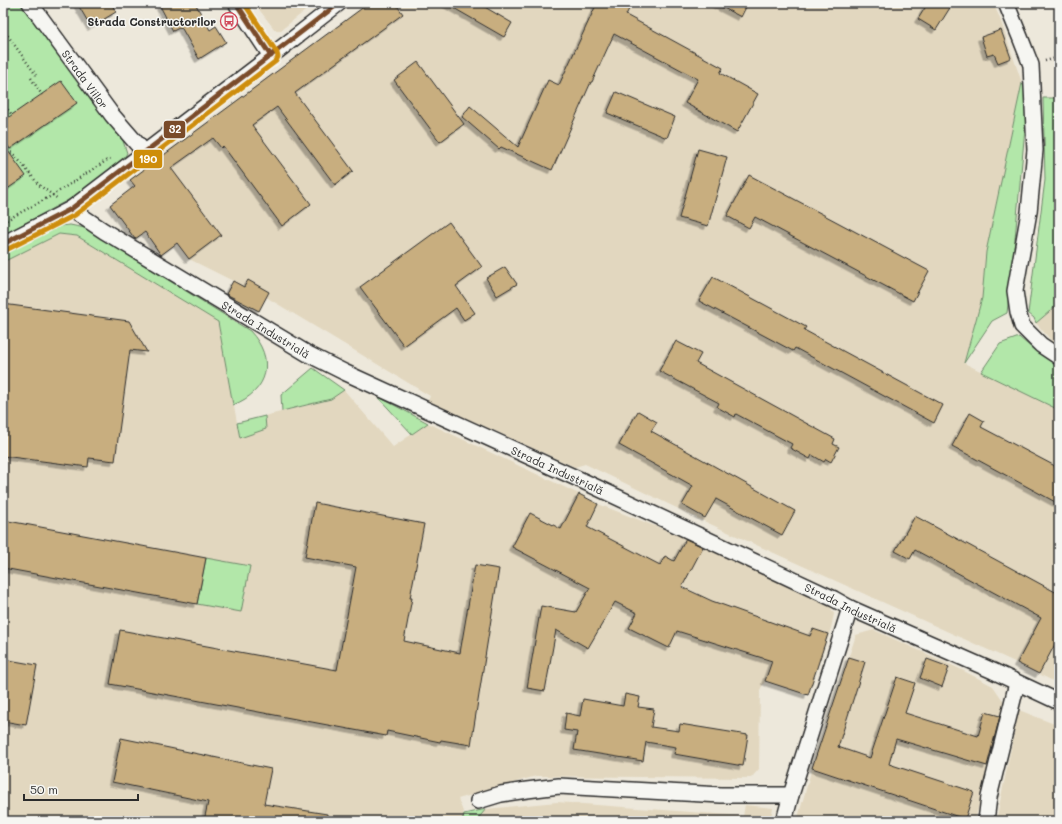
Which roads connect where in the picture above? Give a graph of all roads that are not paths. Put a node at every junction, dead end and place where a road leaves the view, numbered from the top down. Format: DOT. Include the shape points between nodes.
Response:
graph roads {
  1 [pos="30,3"];
  2 [pos="236,3"];
  3 [pos="338,3"];
  4 [pos="1006,3"];
  5 [pos="271,56"];
  6 [pos="141,147"];
  7 [pos="70,209"];
  8 [pos="3,244"];
  9 [pos="1059,357"];
  10 [pos="850,608"];
  11 [pos="1017,683"];
  12 [pos="1059,702"];
  13 [pos="790,794"];
  14 [pos="478,801"];
  15 [pos="784,821"];
  16 [pos="986,821"];
  1 -- 6 [label="street, Strada Viilor" via="112,115"];
  2 -- 5 [label="street"];
  3 -- 5 [label="street"];
  4 -- 9 [label="street" via="1031,65 1035,150 1029,212 1015,291 1018,312 1022,326 1041,345"];
  5 -- 6 [label="street"];
  6 -- 7 [label="street"];
  7 -- 8 [label="street"];
  7 -- 10 [label="street, Strada Industrială" via="308,354"];
  10 -- 11 [label="street, Strada Industrială"];
  10 -- 13 [label="street"];
  11 -- 12 [label="street, Strada Industrială"];
  11 -- 16 [label="street" via="989,797"];
  13 -- 14 [label="street" via="721,795 559,786 514,792"];
  13 -- 15 [label="street"];
}
